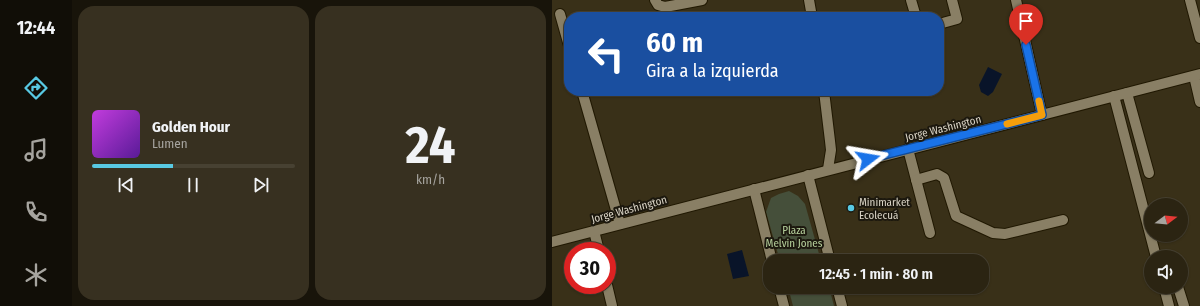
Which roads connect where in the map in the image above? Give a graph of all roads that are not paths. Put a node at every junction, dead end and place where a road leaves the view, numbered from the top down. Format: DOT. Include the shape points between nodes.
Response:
graph roads {
  1 [pos="656,0"];
  2 [pos="702,0"];
  3 [pos="809,0"];
  4 [pos="911,0"];
  5 [pos="952,0"];
  6 [pos="1016,0"];
  7 [pos="1190,0"];
  8 [pos="811,12"];
  9 [pos="915,12"];
  10 [pos="560,14"];
  11 [pos="944,23"];
  12 [pos="564,28"];
  13 [pos="1200,38"];
  14 [pos="1197,75"];
  15 [pos="1127,93"];
  16 [pos="583,96"];
  17 [pos="825,96"];
  18 [pos="1114,96"];
  19 [pos="1200,102"];
  20 [pos="1042,115"];
  21 [pos="908,149"];
  22 [pos="828,169"];
  23 [pos="1149,173"];
  24 [pos="808,175"];
  25 [pos="916,180"];
  26 [pos="754,189"];
  27 [pos="1063,220"];
  28 [pos="620,224"];
  29 [pos="594,231"];
  30 [pos="930,233"];
  31 [pos="552,242"];
  32 [pos="596,242"];
  33 [pos="1154,250"];
  34 [pos="770,254"];
  35 [pos="828,254"];
  36 [pos="609,294"];
  37 [pos="781,294"];
  38 [pos="839,294"];
  39 [pos="1166,294"];
  40 [pos="1180,294"];
  41 [pos="612,306"];
  42 [pos="784,306"];
  43 [pos="842,306"];
  44 [pos="1169,306"];
  45 [pos="1184,306"];
  1 -- 2 [label="street" via="658,5 664,7"];
  3 -- 8 [label="street"];
  4 -- 9 [label="street"];
  5 -- 11 [label="street" via="957,19"];
  6 -- 20 [label="street"];
  7 -- 13 [label="street"];
  10 -- 12 [label="street"];
  14 -- 15 [label="street, Jorge Washington"];
  14 -- 19 [label="street"];
  15 -- 18 [label="street, Jorge Washington"];
  15 -- 23 [label="street"];
  16 -- 28 [label="street"];
  17 -- 22 [label="street" via="831,150"];
  18 -- 20 [label="street, Jorge Washington"];
  18 -- 33 [label="street"];
  20 -- 21 [label="street, Jorge Washington"];
  21 -- 22 [label="street, Jorge Washington"];
  21 -- 25 [label="street"];
  22 -- 24 [label="street, Jorge Washington"];
  24 -- 26 [label="street, Jorge Washington"];
  24 -- 35 [label="street"];
  25 -- 27 [label="street" via="937,174 944,178 956,216 994,233 1005,234"];
  25 -- 30 [label="street"];
  26 -- 28 [label="street, Jorge Washington"];
  26 -- 34 [label="street"];
  28 -- 29 [label="street, Jorge Washington"];
  29 -- 31 [label="street, Jorge Washington"];
  29 -- 32 [label="street"];
  36 -- 41 [label="street"];
  37 -- 42 [label="street"];
  38 -- 43 [label="street"];
  39 -- 44 [label="street"];
  40 -- 45 [label="street"];
}
